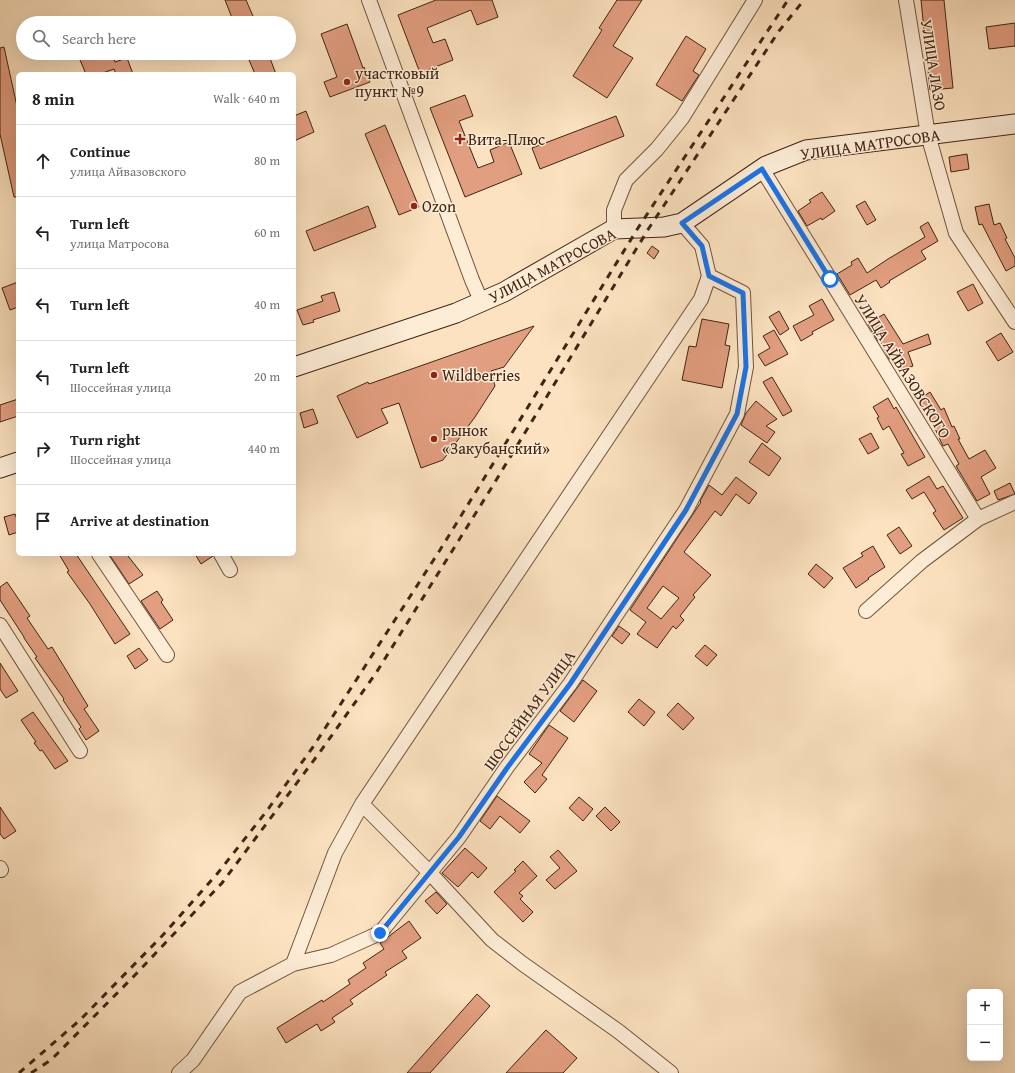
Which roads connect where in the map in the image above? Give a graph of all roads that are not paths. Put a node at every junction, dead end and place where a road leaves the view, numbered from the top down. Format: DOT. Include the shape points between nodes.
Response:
graph roads {
  1 [pos="369,0"];
  2 [pos="756,0"];
  3 [pos="906,0"];
  4 [pos="1015,124"];
  5 [pos="928,135"];
  6 [pos="762,169"];
  7 [pos="682,223"];
  8 [pos="614,229"];
  9 [pos="709,276"];
  10 [pos="482,303"];
  11 [pos="1015,322"];
  12 [pos="296,366"];
  13 [pos="16,463"];
  14 [pos="0,468"];
  15 [pos="1015,502"];
  16 [pos="978,519"];
  17 [pos="100,556"];
  18 [pos="222,556"];
  19 [pos="230,570"];
  20 [pos="866,611"];
  21 [pos="0,625"];
  22 [pos="166,654"];
  23 [pos="80,751"];
  24 [pos="362,804"];
  25 [pos="430,873"];
  26 [pos="293,964"];
  27 [pos="179,1073"];
  28 [pos="670,1073"];
  1 -- 10 [label="street"];
  2 -- 8 [label="street" via="682,118 658,149 626,180 614,210"];
  3 -- 5 [label="street, УЛИЦА ЛАЗО"];
  4 -- 5 [label="main road, УЛИЦА МАТРОСОВА"];
  5 -- 6 [label="main road, УЛИЦА МАТРОСОВА" via="806,150"];
  5 -- 11 [label="street, УЛИЦА ЛАЗО" via="956,233"];
  6 -- 7 [label="main road, УЛИЦА МАТРОСОВА"];
  6 -- 16 [label="street, УЛИЦА АЙВАЗОВСКОГО"];
  7 -- 8 [label="main road, УЛИЦА МАТРОСОВА" via="664,227"];
  7 -- 9 [label="street" via="702,246"];
  8 -- 10 [label="main road, УЛИЦА МАТРОСОВА"];
  9 -- 24 [label="street" via="701,299"];
  9 -- 25 [label="street, ШОССЕЙНАЯ УЛИЦА" via="743,293 746,367 737,414 686,510 570,684"];
  10 -- 12 [label="main road, УЛИЦА МАТРОСОВА"];
  13 -- 14 [label="main road"];
  15 -- 16 [label="street"];
  16 -- 20 [label="street" via="922,561"];
  17 -- 22 [label="street"];
  18 -- 19 [label="street"];
  21 -- 23 [label="street"];
  24 -- 25 [label="street"];
  24 -- 26 [label="street" via="335,853"];
  25 -- 26 [label="street, ШОССЕЙНАЯ УЛИЦА" via="380,933 331,955"];
  25 -- 28 [label="street" via="492,940 618,1031"];
  26 -- 27 [label="street, ШОССЕЙНАЯ УЛИЦА" via="240,992 193,1060"];
}
